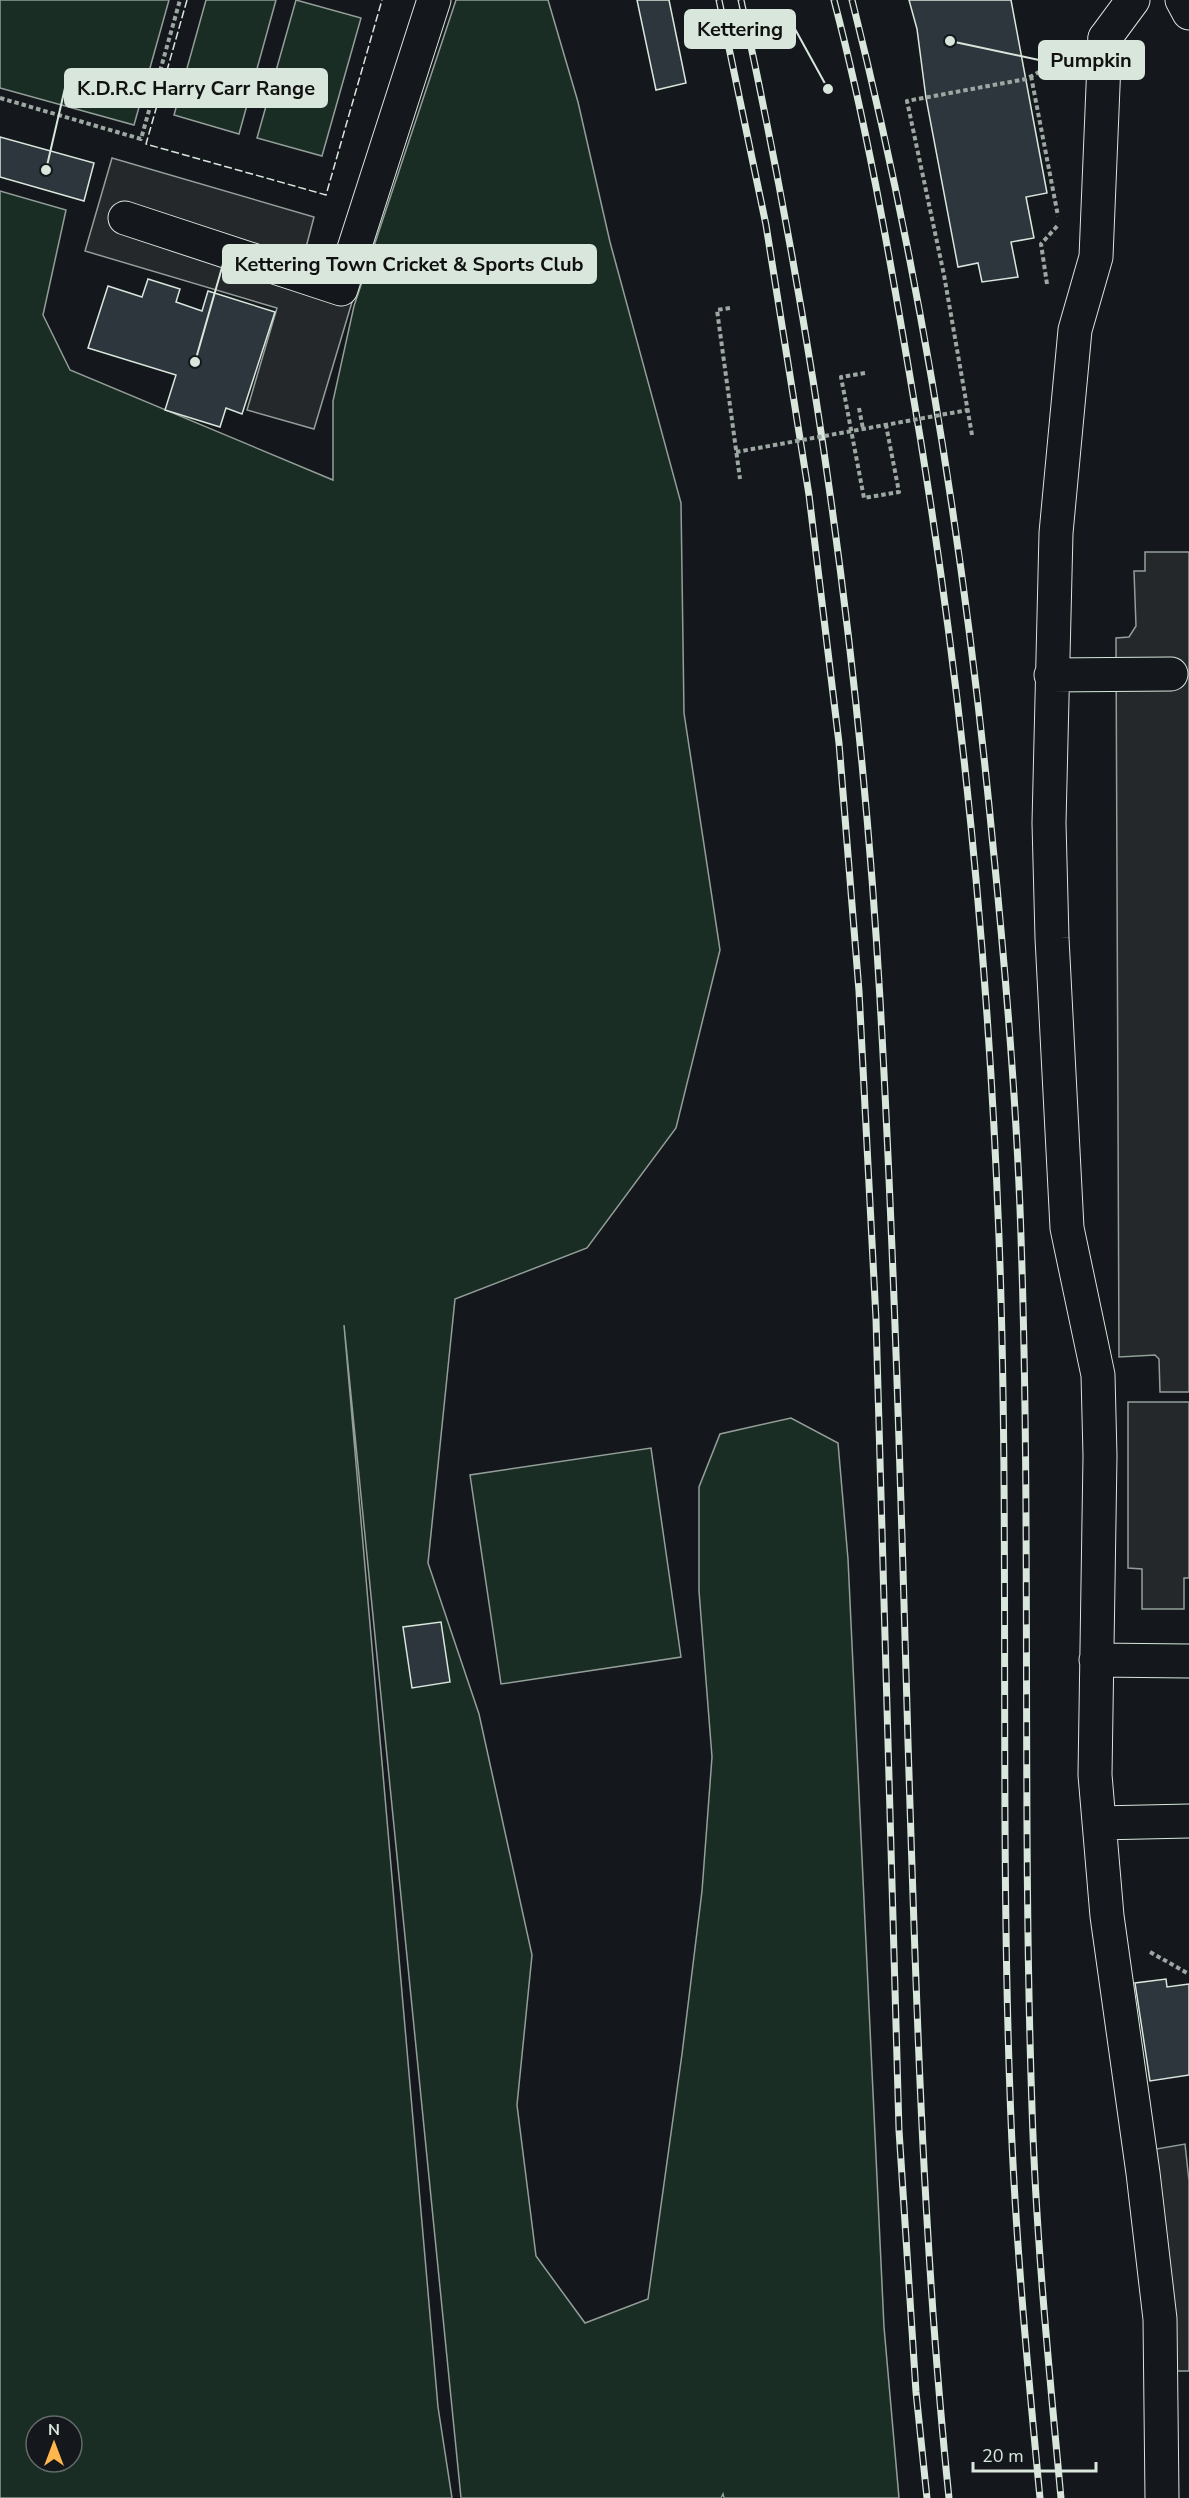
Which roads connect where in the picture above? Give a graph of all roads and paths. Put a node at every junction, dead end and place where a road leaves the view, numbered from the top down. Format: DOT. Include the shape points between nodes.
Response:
graph roads {
  1 [pos="180,0"];
  2 [pos="434,0"];
  3 [pos="1133,0"];
  4 [pos="1182,0"];
  5 [pos="1189,14"];
  6 [pos="1031,76"];
  7 [pos="1026,78"];
  8 [pos="0,98"];
  9 [pos="125,218"];
  10 [pos="1047,286"];
  11 [pos="730,308"];
  12 [pos="865,373"];
  13 [pos="859,408"];
  14 [pos="968,410"];
  15 [pos="886,425"];
  16 [pos="863,429"];
  17 [pos="972,435"];
  18 [pos="736,452"];
  19 [pos="740,479"];
  20 [pos="1171,674"];
  21 [pos="1051,675"];
  22 [pos="1096,1660"];
  23 [pos="1189,1661"];
  24 [pos="1189,1821"];
  25 [pos="1099,1823"];
  26 [pos="1175,2417"];
  27 [pos="1162,2498"];
  1 -- 8 [label="path" via="141,139"];
  2 -- 9 [label="main road" via="341,290"];
  3 -- 21 [label="main road" via="1105,38 1096,257 1075,330 1056,532"];
  4 -- 5 [label="main road"];
  6 -- 10 [label="path" via="1059,223 1041,244"];
  7 -- 14 [label="path" via="907,101"];
  11 -- 18 [label="path" via="717,310"];
  12 -- 15 [label="path" via="841,377 864,498 899,492"];
  13 -- 16 [label="path"];
  14 -- 15 [label="path, bridge"];
  14 -- 17 [label="path"];
  15 -- 16 [label="path, bridge"];
  16 -- 18 [label="path, bridge"];
  18 -- 19 [label="path"];
  20 -- 21 [label="main road"];
  21 -- 22 [label="main road" via="1052,938 1066,1228 1098,1375"];
  22 -- 23 [label="main road"];
  22 -- 25 [label="main road" via="1095,1775"];
  24 -- 25 [label="main road"];
  25 -- 26 [label="main road" via="1107,1916"];
  26 -- 27 [label="main road"];
}
